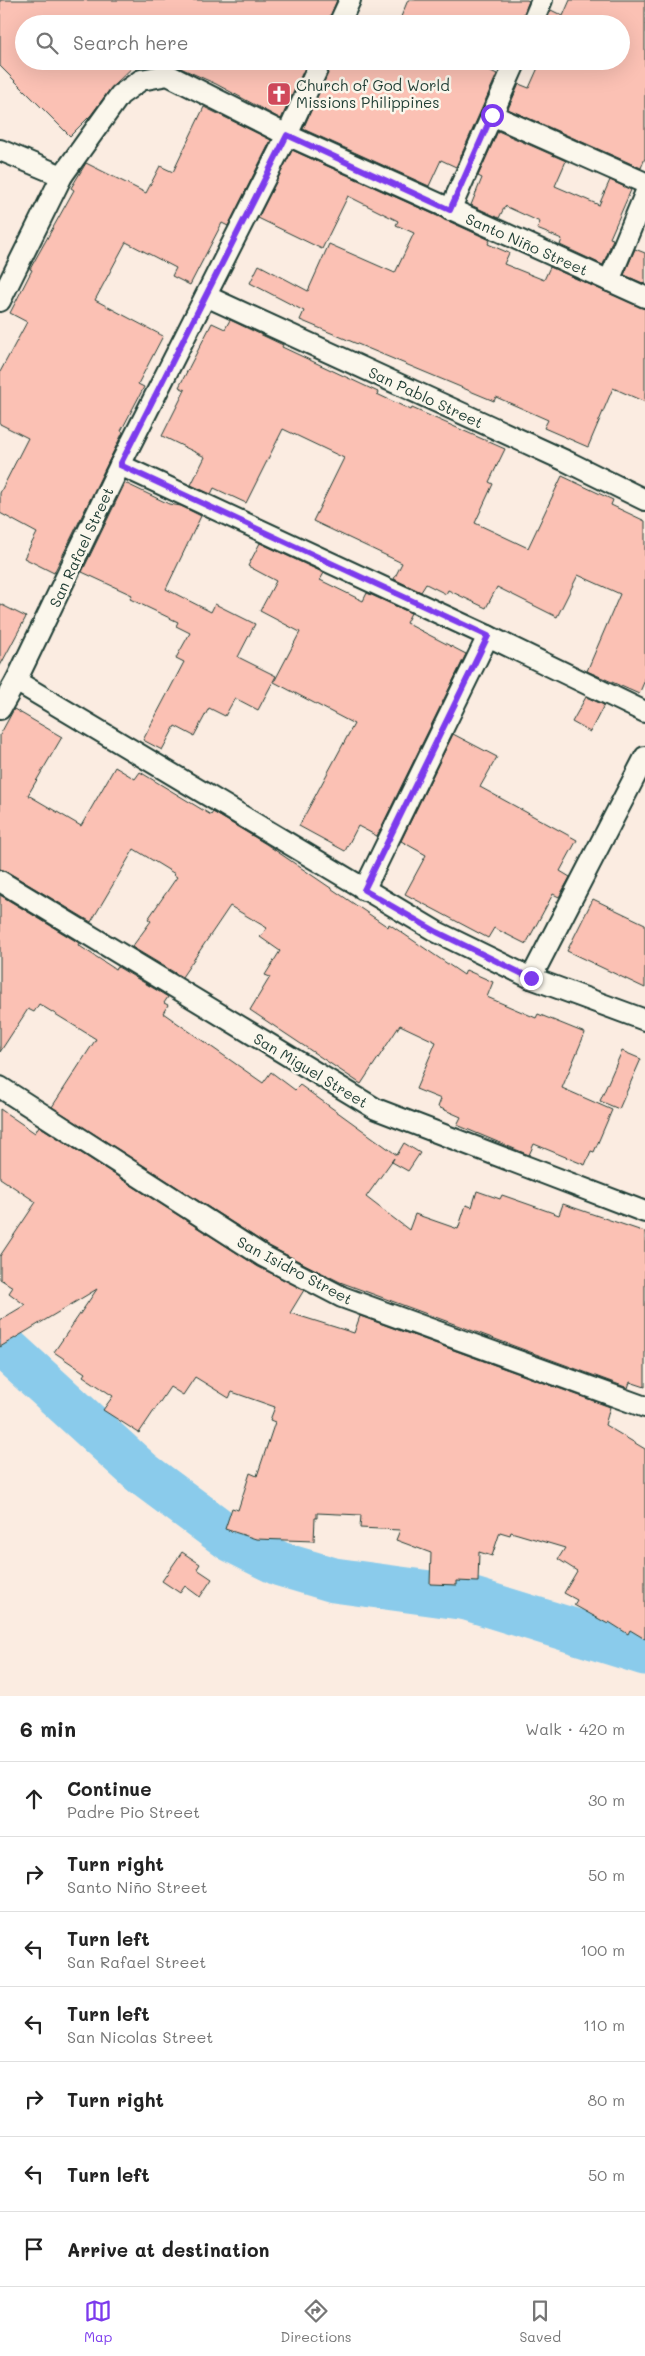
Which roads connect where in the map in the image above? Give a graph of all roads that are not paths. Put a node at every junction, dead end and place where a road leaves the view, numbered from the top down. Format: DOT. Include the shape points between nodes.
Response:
graph roads {
  1 [pos="350,0"];
  2 [pos="542,0"];
  3 [pos="342,15"];
  4 [pos="536,15"];
  5 [pos="317,70"];
  6 [pos="512,70"];
  7 [pos="492,115"];
  8 [pos="287,135"];
  9 [pos="0,150"];
  10 [pos="62,176"];
  11 [pos="645,183"];
  12 [pos="645,194"];
  13 [pos="450,210"];
  14 [pos="609,281"];
  15 [pos="206,296"];
  16 [pos="645,297"];
  17 [pos="0,301"];
  18 [pos="120,465"];
  19 [pos="645,500"];
  20 [pos="488,636"];
  21 [pos="16,681"];
  22 [pos="0,709"];
  23 [pos="645,712"];
  24 [pos="645,757"];
  25 [pos="0,881"];
  26 [pos="364,890"];
  27 [pos="531,978"];
  28 [pos="645,1020"];
  29 [pos="0,1087"];
  30 [pos="645,1212"];
  31 [pos="645,1407"];
  1 -- 3 [label="street"];
  2 -- 4 [label="street"];
  5 -- 8 [label="street, San Rafael Street"];
  6 -- 7 [label="street"];
  7 -- 11 [label="street"];
  7 -- 13 [label="street"];
  8 -- 10 [label="street, Santo Niño Street" via="168,75 141,80 120,95"];
  8 -- 13 [label="street, Santo Niño Street"];
  8 -- 15 [label="street, San Rafael Street"];
  9 -- 10 [label="street"];
  10 -- 17 [label="street, Santo Niño Street"];
  12 -- 14 [label="street"];
  13 -- 14 [label="street, Santo Niño Street"];
  14 -- 16 [label="street, Santo Niño Street"];
  15 -- 18 [label="street, San Rafael Street"];
  15 -- 19 [label="street, San Pablo Street"];
  18 -- 20 [label="street"];
  18 -- 21 [label="street, San Rafael Street"];
  20 -- 23 [label="street"];
  20 -- 26 [label="street"];
  21 -- 22 [label="street, San Rafael Street"];
  21 -- 26 [label="street"];
  24 -- 27 [label="street"];
  25 -- 30 [label="street, San Miguel Street" via="376,1109"];
  26 -- 27 [label="street" via="437,932"];
  27 -- 28 [label="street"];
  29 -- 31 [label="street, San Isidro Street" via="263,1256 342,1297"];
}
